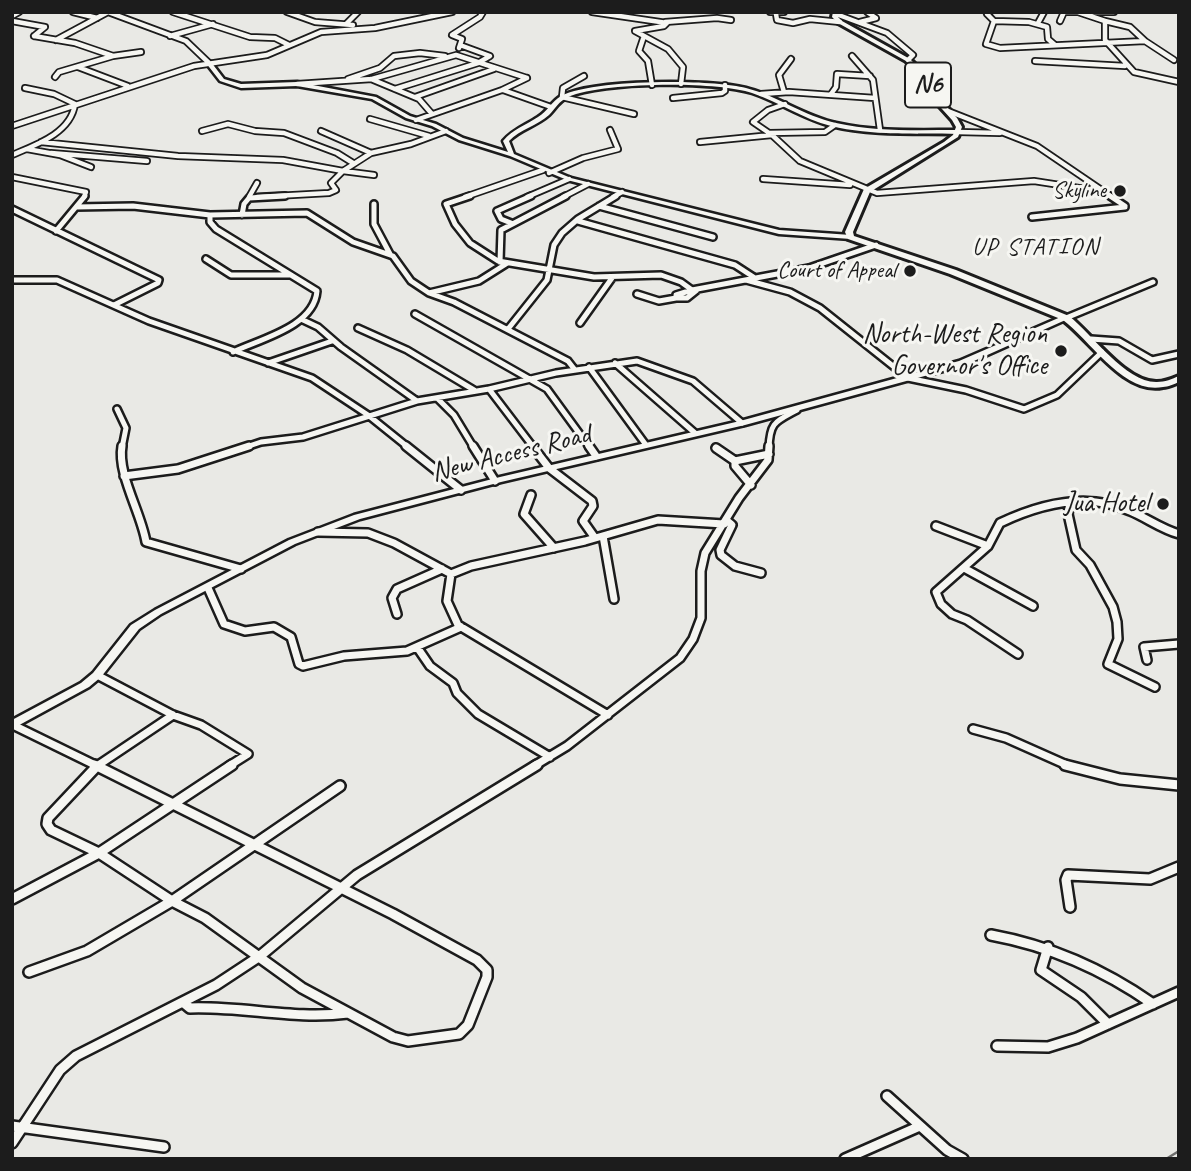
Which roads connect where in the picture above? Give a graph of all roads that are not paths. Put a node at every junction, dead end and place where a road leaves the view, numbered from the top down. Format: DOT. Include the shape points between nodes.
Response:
graph roads {
  1 [pos="19,12"];
  2 [pos="73,12"];
  3 [pos="108,12"];
  4 [pos="173,12"];
  5 [pos="287,12"];
  6 [pos="358,12"];
  7 [pos="452,12"];
  8 [pos="483,12"];
  9 [pos="592,12"];
  10 [pos="634,12"];
  11 [pos="783,12"];
  12 [pos="867,12"];
  13 [pos="990,12"];
  14 [pos="1044,12"];
  15 [pos="1065,12"];
  16 [pos="1079,12"];
  17 [pos="1114,12"];
  18 [pos="773,13"];
  19 [pos="836,13"];
  20 [pos="629,15"];
  21 [pos="12,18"];
  22 [pos="97,18"];
  23 [pos="731,20"];
  24 [pos="994,21"];
  25 [pos="1060,21"];
  26 [pos="1105,21"];
  27 [pos="665,22"];
  28 [pos="840,22"];
  29 [pos="860,22"];
  30 [pos="1038,23"];
  31 [pos="213,24"];
  32 [pos="346,24"];
  33 [pos="356,28"];
  34 [pos="170,36"];
  35 [pos="644,36"];
  36 [pos="56,40"];
  37 [pos="1145,41"];
  38 [pos="1055,44"];
  39 [pos="1110,44"];
  40 [pos="289,45"];
  41 [pos="460,45"];
  42 [pos="141,52"];
  43 [pos="460,55"];
  44 [pos="113,56"];
  45 [pos="449,56"];
  46 [pos="852,56"];
  47 [pos="790,59"];
  48 [pos="908,60"];
  49 [pos="1174,60"];
  50 [pos="1035,61"];
  51 [pos="209,63"];
  52 [pos="478,63"];
  53 [pos="1126,66"];
  54 [pos="78,67"];
  55 [pos="495,69"];
  56 [pos="360,75"];
  57 [pos="584,76"];
  58 [pos="55,77"];
  59 [pos="871,77"];
  60 [pos="372,79"];
  61 [pos="1179,82"];
  62 [pos="338,83"];
  63 [pos="681,83"];
  64 [pos="297,84"];
  65 [pos="652,85"];
  66 [pos="725,85"];
  67 [pos="129,86"];
  68 [pos="25,88"];
  69 [pos="395,89"];
  70 [pos="502,90"];
  71 [pos="784,92"];
  72 [pos="761,94"];
  73 [pos="831,94"];
  74 [pos="415,97"];
  75 [pos="562,97"];
  76 [pos="673,98"];
  77 [pos="875,98"];
  78 [pos="75,104"];
  79 [pos="785,104"];
  80 [pos="551,107"];
  81 [pos="948,111"];
  82 [pos="432,114"];
  83 [pos="634,114"];
  84 [pos="370,119"];
  85 [pos="416,120"];
  86 [pos="835,125"];
  87 [pos="12,126"];
  88 [pos="610,130"];
  89 [pos="880,130"];
  90 [pos="202,131"];
  91 [pos="321,131"];
  92 [pos="446,131"];
  93 [pos="958,132"];
  94 [pos="1008,133"];
  95 [pos="771,134"];
  96 [pos="429,136"];
  97 [pos="41,142"];
  98 [pos="700,142"];
  99 [pos="27,149"];
  100 [pos="51,153"];
  101 [pos="371,153"];
  102 [pos="12,155"];
  103 [pos="512,155"];
  104 [pos="147,161"];
  105 [pos="353,163"];
  106 [pos="91,167"];
  107 [pos="343,171"];
  108 [pos="546,171"];
  109 [pos="374,176"];
  110 [pos="12,177"];
  111 [pos="763,178"];
  112 [pos="569,179"];
  113 [pos="257,183"];
  114 [pos="588,184"];
  115 [pos="855,185"];
  116 [pos="867,191"];
  117 [pos="622,192"];
  118 [pos="1105,192"];
  119 [pos="249,198"];
  120 [pos="374,204"];
  121 [pos="598,206"];
  122 [pos="76,207"];
  123 [pos="12,209"];
  124 [pos="210,215"];
  125 [pos="242,215"];
  126 [pos="1032,217"];
  127 [pos="578,220"];
  128 [pos="511,223"];
  129 [pos="56,230"];
  130 [pos="713,237"];
  131 [pos="851,237"];
  132 [pos="876,245"];
  133 [pos="390,254"];
  134 [pos="206,259"];
  135 [pos="503,263"];
  136 [pos="552,269"];
  137 [pos="293,275"];
  138 [pos="612,278"];
  139 [pos="755,278"];
  140 [pos="12,280"];
  141 [pos="746,280"];
  142 [pos="1153,282"];
  143 [pos="694,290"];
  144 [pos="429,293"];
  145 [pos="637,294"];
  146 [pos="114,305"];
  147 [pos="415,314"];
  148 [pos="1066,318"];
  149 [pos="302,319"];
  150 [pos="580,323"];
  151 [pos="358,328"];
  152 [pos="508,329"];
  153 [pos="1091,339"];
  154 [pos="332,341"];
  155 [pos="233,352"];
  156 [pos="1102,352"];
  157 [pos="1179,354"];
  158 [pos="268,363"];
  159 [pos="615,363"];
  160 [pos="589,368"];
  161 [pos="575,370"];
  162 [pos="908,378"];
  163 [pos="1179,379"];
  164 [pos="531,380"];
  165 [pos="489,389"];
  166 [pos="475,390"];
  167 [pos="438,399"];
  168 [pos="417,401"];
  169 [pos="117,409"];
  170 [pos="797,409"];
  171 [pos="368,415"];
  172 [pos="742,423"];
  173 [pos="695,433"];
  174 [pos="646,445"];
  175 [pos="716,448"];
  176 [pos="769,454"];
  177 [pos="596,456"];
  178 [pos="735,461"];
  179 [pos="548,468"];
  180 [pos="124,475"];
  181 [pos="495,481"];
  182 [pos="751,485"];
  183 [pos="461,490"];
  184 [pos="531,495"];
  185 [pos="1070,503"];
  186 [pos="725,522"];
  187 [pos="936,526"];
  188 [pos="316,532"];
  189 [pos="1179,534"];
  190 [pos="599,537"];
  191 [pos="988,545"];
  192 [pos="554,548"];
  193 [pos="964,568"];
  194 [pos="241,569"];
  195 [pos="442,569"];
  196 [pos="761,573"];
  197 [pos="451,574"];
  198 [pos="208,588"];
  199 [pos="614,599"];
  200 [pos="1033,606"];
  201 [pos="397,614"];
  202 [pos="461,627"];
  203 [pos="1179,644"];
  204 [pos="417,647"];
  205 [pos="1018,654"];
  206 [pos="1147,660"];
  207 [pos="97,676"];
  208 [pos="1155,687"];
  209 [pos="173,715"];
  210 [pos="608,715"];
  211 [pos="13,725"];
  212 [pos="973,729"];
  213 [pos="550,757"];
  214 [pos="97,765"];
  215 [pos="1179,785"];
  216 [pos="340,786"];
  217 [pos="173,803"];
  218 [pos="251,844"];
  219 [pos="99,853"];
  220 [pos="1179,867"];
  221 [pos="343,887"];
  222 [pos="12,899"];
  223 [pos="172,901"];
  224 [pos="1070,907"];
  225 [pos="991,935"];
  226 [pos="1048,947"];
  227 [pos="260,956"];
  228 [pos="29,972"];
  229 [pos="1179,992"];
  230 [pos="184,1003"];
  231 [pos="1153,1004"];
  232 [pos="348,1013"];
  233 [pos="1108,1024"];
  234 [pos="997,1046"];
  235 [pos="887,1096"];
  236 [pos="920,1126"];
  237 [pos="16,1128"];
  238 [pos="12,1143"];
  239 [pos="164,1147"];
  240 [pos="845,1159"];
  241 [pos="963,1159"];
  1 -- 21 [label="street"];
  2 -- 22 [label="street"];
  3 -- 22 [label="street"];
  3 -- 34 [label="street"];
  4 -- 31 [label="street"];
  5 -- 32 [label="street" via="315,22"];
  6 -- 32 [label="street"];
  7 -- 33 [label="street"];
  8 -- 41 [label="street" via="452,34 462,39"];
  9 -- 20 [label="street"];
  10 -- 20 [label="street"];
  11 -- 18 [label="street"];
  12 -- 29 [label="street" via="876,18"];
  13 -- 24 [label="street" via="987,15"];
  14 -- 30 [label="street"];
  15 -- 16 [label="street"];
  15 -- 25 [label="street"];
  16 -- 17 [label="street"];
  16 -- 26 [label="street"];
  18 -- 28 [label="street" via="777,20 793,23 810,19"];
  19 -- 28 [label="highway"];
  19 -- 29 [label="street"];
  20 -- 27 [label="street"];
  21 -- 36 [label="street" via="44,26 34,36"];
  22 -- 36 [label="street"];
  23 -- 27 [label="street"];
  24 -- 30 [label="street"];
  24 -- 38 [label="street" via="986,44 993,47"];
  26 -- 37 [label="street" via="1130,27"];
  26 -- 39 [label="street" via="1104,35"];
  27 -- 35 [label="street" via="667,25 635,31"];
  28 -- 48 [label="highway, N6"];
  29 -- 48 [label="street" via="890,35 912,55"];
  30 -- 38 [label="street" via="1047,27 1048,39"];
  31 -- 34 [label="street"];
  31 -- 40 [label="street"];
  32 -- 33 [label="street"];
  33 -- 40 [label="street" via="321,32"];
  34 -- 51 [label="street" via="195,47"];
  35 -- 63 [label="street" via="668,48 680,63 684,72"];
  35 -- 65 [label="street" via="639,51 648,61"];
  36 -- 44 [label="street"];
  37 -- 39 [label="street"];
  37 -- 49 [label="street"];
  38 -- 39 [label="street"];
  39 -- 53 [label="street"];
  40 -- 51 [label="street" via="261,56"];
  41 -- 43 [label="street"];
  41 -- 52 [label="street" via="490,56"];
  42 -- 44 [label="street"];
  43 -- 45 [label="street"];
  43 -- 52 [label="street"];
  44 -- 54 [label="street"];
  45 -- 56 [label="street" via="394,56 380,68"];
  45 -- 60 [label="street"];
  46 -- 59 [label="street"];
  47 -- 71 [label="street" via="779,75"];
  48 -- 81 [label="highway, N6"];
  50 -- 53 [label="street"];
  51 -- 64 [label="street" via="222,80 235,85"];
  51 -- 67 [label="street"];
  52 -- 55 [label="street"];
  52 -- 69 [label="street"];
  53 -- 61 [label="street" via="1138,74"];
  54 -- 58 [label="street"];
  54 -- 67 [label="street"];
  55 -- 70 [label="street" via="527,78"];
  55 -- 74 [label="street"];
  56 -- 60 [label="street"];
  56 -- 62 [label="street"];
  57 -- 75 [label="street" via="563,88"];
  59 -- 73 [label="street" via="837,74"];
  59 -- 77 [label="street"];
  60 -- 62 [label="street"];
  60 -- 69 [label="street"];
  62 -- 64 [label="street"];
  63 -- 65 [label="street"];
  63 -- 66 [label="street"];
  64 -- 85 [label="street" via="374,98"];
  65 -- 75 [label="street"];
  66 -- 72 [label="street"];
  66 -- 76 [label="street" via="722,93"];
  67 -- 78 [label="street"];
  68 -- 78 [label="street"];
  69 -- 74 [label="street"];
  70 -- 80 [label="street"];
  70 -- 82 [label="street"];
  71 -- 72 [label="street"];
  71 -- 73 [label="street"];
  72 -- 79 [label="street"];
  73 -- 77 [label="street"];
  74 -- 82 [label="street"];
  75 -- 80 [label="street"];
  75 -- 83 [label="street"];
  77 -- 89 [label="street"];
  78 -- 87 [label="street"];
  78 -- 97 [label="street" via="75,115"];
  79 -- 86 [label="street"];
  79 -- 95 [label="street" via="753,122"];
  80 -- 103 [label="street" via="547,115 506,141"];
  81 -- 93 [label="highway, N6"];
  81 -- 94 [label="street"];
  82 -- 85 [label="street"];
  84 -- 96 [label="street"];
  85 -- 92 [label="street"];
  86 -- 89 [label="street"];
  86 -- 95 [label="street" via="825,132"];
  88 -- 108 [label="street" via="618,149"];
  89 -- 93 [label="street"];
  90 -- 105 [label="street" via="229,124 284,133"];
  91 -- 101 [label="street"];
  92 -- 96 [label="street"];
  92 -- 103 [label="street"];
  93 -- 94 [label="street"];
  93 -- 116 [label="highway, N6"];
  94 -- 118 [label="street" via="1037,146"];
  95 -- 98 [label="street"];
  95 -- 115 [label="street" via="800,161"];
  96 -- 101 [label="street"];
  97 -- 99 [label="street"];
  97 -- 107 [label="street" via="283,160"];
  99 -- 100 [label="street"];
  99 -- 102 [label="street"];
  100 -- 104 [label="street"];
  100 -- 106 [label="street"];
  101 -- 105 [label="street"];
  103 -- 108 [label="street"];
  105 -- 107 [label="street"];
  107 -- 109 [label="street"];
  107 -- 119 [label="street" via="331,183 336,190 330,193"];
  108 -- 112 [label="street"];
  108 -- 135 [label="street" via="446,204 475,248"];
  110 -- 122 [label="street" via="86,192"];
  111 -- 115 [label="street"];
  112 -- 114 [label="street"];
  112 -- 128 [label="street" via="497,211"];
  113 -- 119 [label="street"];
  114 -- 117 [label="street"];
  114 -- 128 [label="street"];
  115 -- 116 [label="street"];
  116 -- 118 [label="street" via="1034,181"];
  116 -- 131 [label="highway" via="852,221"];
  117 -- 121 [label="street"];
  117 -- 131 [label="street" via="779,232"];
  118 -- 126 [label="street" via="1125,206"];
  119 -- 125 [label="street"];
  120 -- 133 [label="street" via="374,227"];
  121 -- 127 [label="street"];
  121 -- 130 [label="street"];
  122 -- 124 [label="street" via="133,206"];
  122 -- 129 [label="street"];
  123 -- 129 [label="street"];
  124 -- 125 [label="street"];
  124 -- 137 [label="street" via="216,229"];
  125 -- 133 [label="street" via="307,213 353,242"];
  127 -- 136 [label="street" via="554,243"];
  127 -- 139 [label="street" via="727,262"];
  128 -- 135 [label="street" via="500,232"];
  129 -- 146 [label="street" via="159,280"];
  131 -- 132 [label="highway"];
  132 -- 139 [label="street" via="809,268"];
  132 -- 148 [label="highway"];
  133 -- 144 [label="street" via="411,281"];
  134 -- 137 [label="street" via="231,275"];
  135 -- 136 [label="street"];
  135 -- 144 [label="street" via="479,281"];
  136 -- 138 [label="street"];
  136 -- 152 [label="street"];
  137 -- 149 [label="street" via="317,291 316,304"];
  138 -- 143 [label="street" via="653,273"];
  138 -- 150 [label="street"];
  139 -- 141 [label="street"];
  140 -- 146 [label="street" via="57,280"];
  141 -- 143 [label="street"];
  141 -- 162 [label="street" via="790,292 820,308"];
  142 -- 148 [label="street"];
  143 -- 145 [label="street" via="687,298 659,301"];
  144 -- 152 [label="street"];
  146 -- 155 [label="street"];
  147 -- 164 [label="street"];
  148 -- 153 [label="highway"];
  148 -- 162 [label="main road, New Access Road" via="962,363"];
  149 -- 154 [label="street" via="317,324"];
  149 -- 155 [label="street"];
  151 -- 166 [label="street" via="407,350"];
  152 -- 161 [label="street" via="568,361"];
  153 -- 156 [label="highway"];
  153 -- 157 [label="street" via="1117,340 1143,358 1157,361"];
  154 -- 158 [label="street"];
  154 -- 168 [label="street"];
  155 -- 158 [label="street"];
  156 -- 162 [label="street" via="1068,386 1024,409"];
  156 -- 163 [label="highway" via="1137,381 1164,385"];
  158 -- 171 [label="street" via="312,378"];
  159 -- 160 [label="street"];
  159 -- 172 [label="street" via="647,363 693,381"];
  159 -- 173 [label="street"];
  160 -- 161 [label="street"];
  160 -- 174 [label="street"];
  161 -- 164 [label="street"];
  162 -- 170 [label="main road, New Access Road"];
  164 -- 165 [label="street"];
  164 -- 177 [label="street" via="554,396"];
  165 -- 166 [label="street"];
  165 -- 179 [label="street"];
  166 -- 167 [label="street"];
  167 -- 168 [label="street"];
  167 -- 181 [label="street" via="454,415"];
  168 -- 171 [label="street"];
  169 -- 180 [label="street" via="126,428 121,453"];
  170 -- 172 [label="main road, New Access Road"];
  170 -- 176 [label="street" via="770,429"];
  171 -- 180 [label="street" via="178,469"];
  171 -- 183 [label="street"];
  172 -- 173 [label="main road, New Access Road"];
  173 -- 174 [label="main road, New Access Road"];
  174 -- 177 [label="main road, New Access Road"];
  175 -- 178 [label="street"];
  176 -- 178 [label="street"];
  176 -- 182 [label="street"];
  177 -- 179 [label="main road, New Access Road"];
  178 -- 182 [label="street"];
  179 -- 181 [label="main road, New Access Road"];
  179 -- 190 [label="street" via="592,501 583,521"];
  180 -- 194 [label="street" via="146,542"];
  181 -- 183 [label="main road, New Access Road"];
  182 -- 186 [label="street"];
  183 -- 188 [label="main road, New Access Road"];
  184 -- 192 [label="street" via="524,514"];
  185 -- 189 [label="street" via="1121,507"];
  185 -- 191 [label="street" via="1004,521"];
  185 -- 208 [label="street" via="1076,550 1090,565 1117,622 1118,639 1108,664"];
  186 -- 190 [label="street" via="658,520"];
  186 -- 196 [label="street" via="732,528 721,555 735,566"];
  186 -- 210 [label="street" via="705,553 701,618 693,639 680,658"];
  187 -- 191 [label="street"];
  188 -- 194 [label="main road, New Access Road"];
  188 -- 195 [label="street" via="368,533"];
  190 -- 192 [label="street"];
  190 -- 199 [label="street"];
  191 -- 193 [label="street"];
  192 -- 197 [label="street"];
  193 -- 200 [label="street"];
  193 -- 205 [label="street" via="936,592 937,598 952,614"];
  194 -- 198 [label="main road, New Access Road"];
  195 -- 197 [label="street"];
  195 -- 201 [label="street" via="397,589 392,598"];
  197 -- 202 [label="street" via="448,610"];
  198 -- 204 [label="street" via="223,624 245,631 274,627 291,637 303,666"];
  198 -- 207 [label="main road, New Access Road" via="135,627"];
  202 -- 204 [label="street"];
  202 -- 210 [label="street"];
  203 -- 206 [label="street" via="1147,645 1143,650"];
  204 -- 213 [label="street" via="430,666 453,683 453,690 473,712"];
  207 -- 209 [label="street"];
  207 -- 211 [label="main road, New Access Road" via="68,697"];
  209 -- 214 [label="street"];
  209 -- 217 [label="street" via="209,729 248,754"];
  210 -- 213 [label="street"];
  211 -- 214 [label="street"];
  212 -- 215 [label="street" via="1105,777"];
  213 -- 221 [label="street" via="373,864"];
  214 -- 217 [label="street"];
  214 -- 219 [label="street" via="47,824 59,835"];
  216 -- 218 [label="street"];
  217 -- 218 [label="street"];
  217 -- 219 [label="street"];
  218 -- 221 [label="street"];
  218 -- 223 [label="street"];
  219 -- 222 [label="street"];
  219 -- 223 [label="street"];
  220 -- 224 [label="street" via="1150,879 1068,875"];
  221 -- 227 [label="street"];
  221 -- 232 [label="street" via="477,960 487,970 468,1026 459,1034 408,1041"];
  223 -- 227 [label="street"];
  223 -- 228 [label="street" via="87,951"];
  225 -- 226 [label="street"];
  226 -- 231 [label="street" via="1110,974"];
  226 -- 233 [label="street" via="1041,970"];
  227 -- 230 [label="street"];
  227 -- 232 [label="street" via="302,988"];
  229 -- 231 [label="street"];
  230 -- 232 [label="street" via="190,1008 319,1017"];
  230 -- 237 [label="street" via="76,1056"];
  231 -- 233 [label="street"];
  233 -- 234 [label="street" via="1048,1047"];
  235 -- 236 [label="street"];
  236 -- 240 [label="street"];
  236 -- 241 [label="street"];
  237 -- 238 [label="street"];
  237 -- 239 [label="street"];
}
